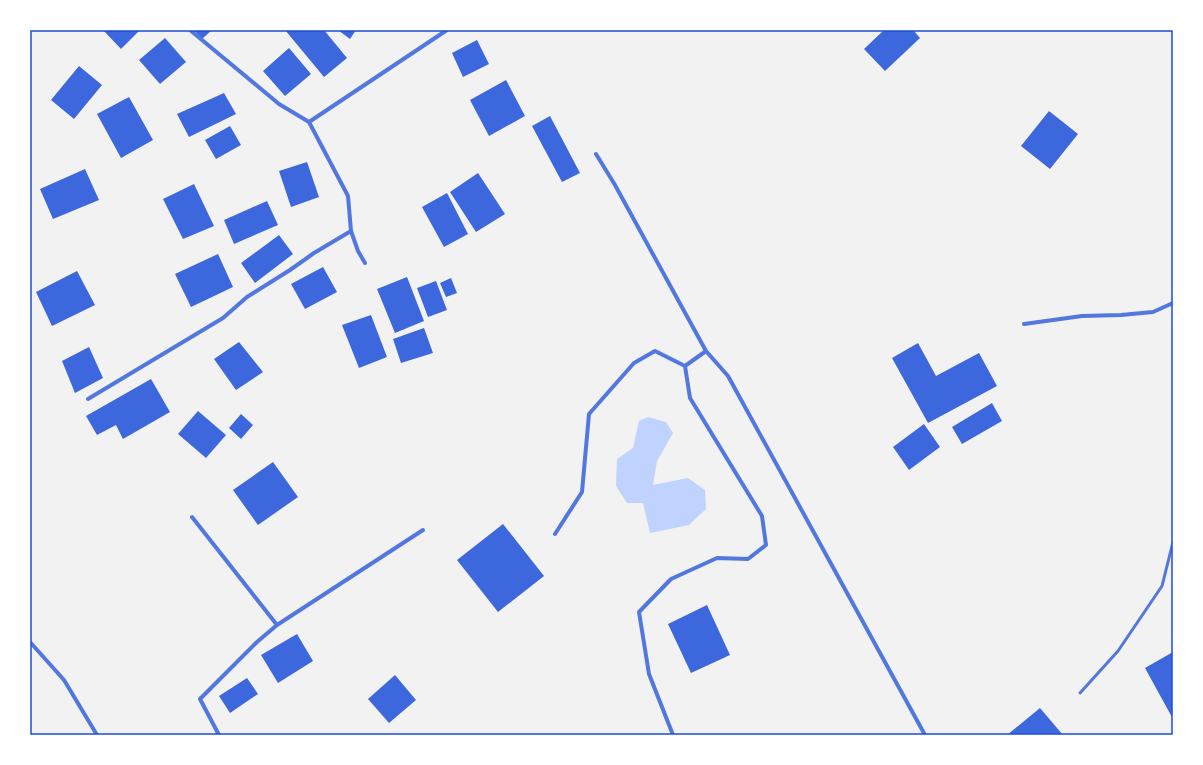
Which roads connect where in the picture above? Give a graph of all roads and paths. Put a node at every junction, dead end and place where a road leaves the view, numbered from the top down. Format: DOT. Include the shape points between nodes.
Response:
graph roads {
  1 [pos="190,30"];
  2 [pos="447,30"];
  3 [pos="310,122"];
  4 [pos="596,154"];
  5 [pos="351,231"];
  6 [pos="365,263"];
  7 [pos="1173,303"];
  8 [pos="1024,324"];
  9 [pos="706,351"];
  10 [pos="685,366"];
  11 [pos="88,399"];
  12 [pos="192,517"];
  13 [pos="423,530"];
  14 [pos="555,534"];
  15 [pos="1173,542"];
  16 [pos="277,625"];
  17 [pos="30,642"];
  18 [pos="1080,693"];
  19 [pos="98,735"];
  20 [pos="219,735"];
  21 [pos="673,735"];
  22 [pos="925,735"];
  1 -- 3 [label="street" via="279,104"];
  2 -- 3 [label="street"];
  3 -- 5 [label="street" via="348,196"];
  4 -- 9 [label="street" via="623,198"];
  5 -- 6 [label="street"];
  5 -- 11 [label="street" via="246,297 223,318"];
  7 -- 8 [label="street" via="1153,312 1082,316"];
  9 -- 10 [label="street"];
  9 -- 22 [label="street" via="728,376"];
  10 -- 14 [label="street" via="655,351 634,363 589,414 582,492"];
  10 -- 21 [label="street" via="690,398 762,516 766,545 748,559 717,558 671,579 639,612 649,674"];
  12 -- 16 [label="street"];
  13 -- 16 [label="street"];
  15 -- 18 [label="lane" via="1162,586 1118,651"];
  16 -- 20 [label="street" via="256,642 200,699"];
  17 -- 19 [label="street" via="64,680"];
}
